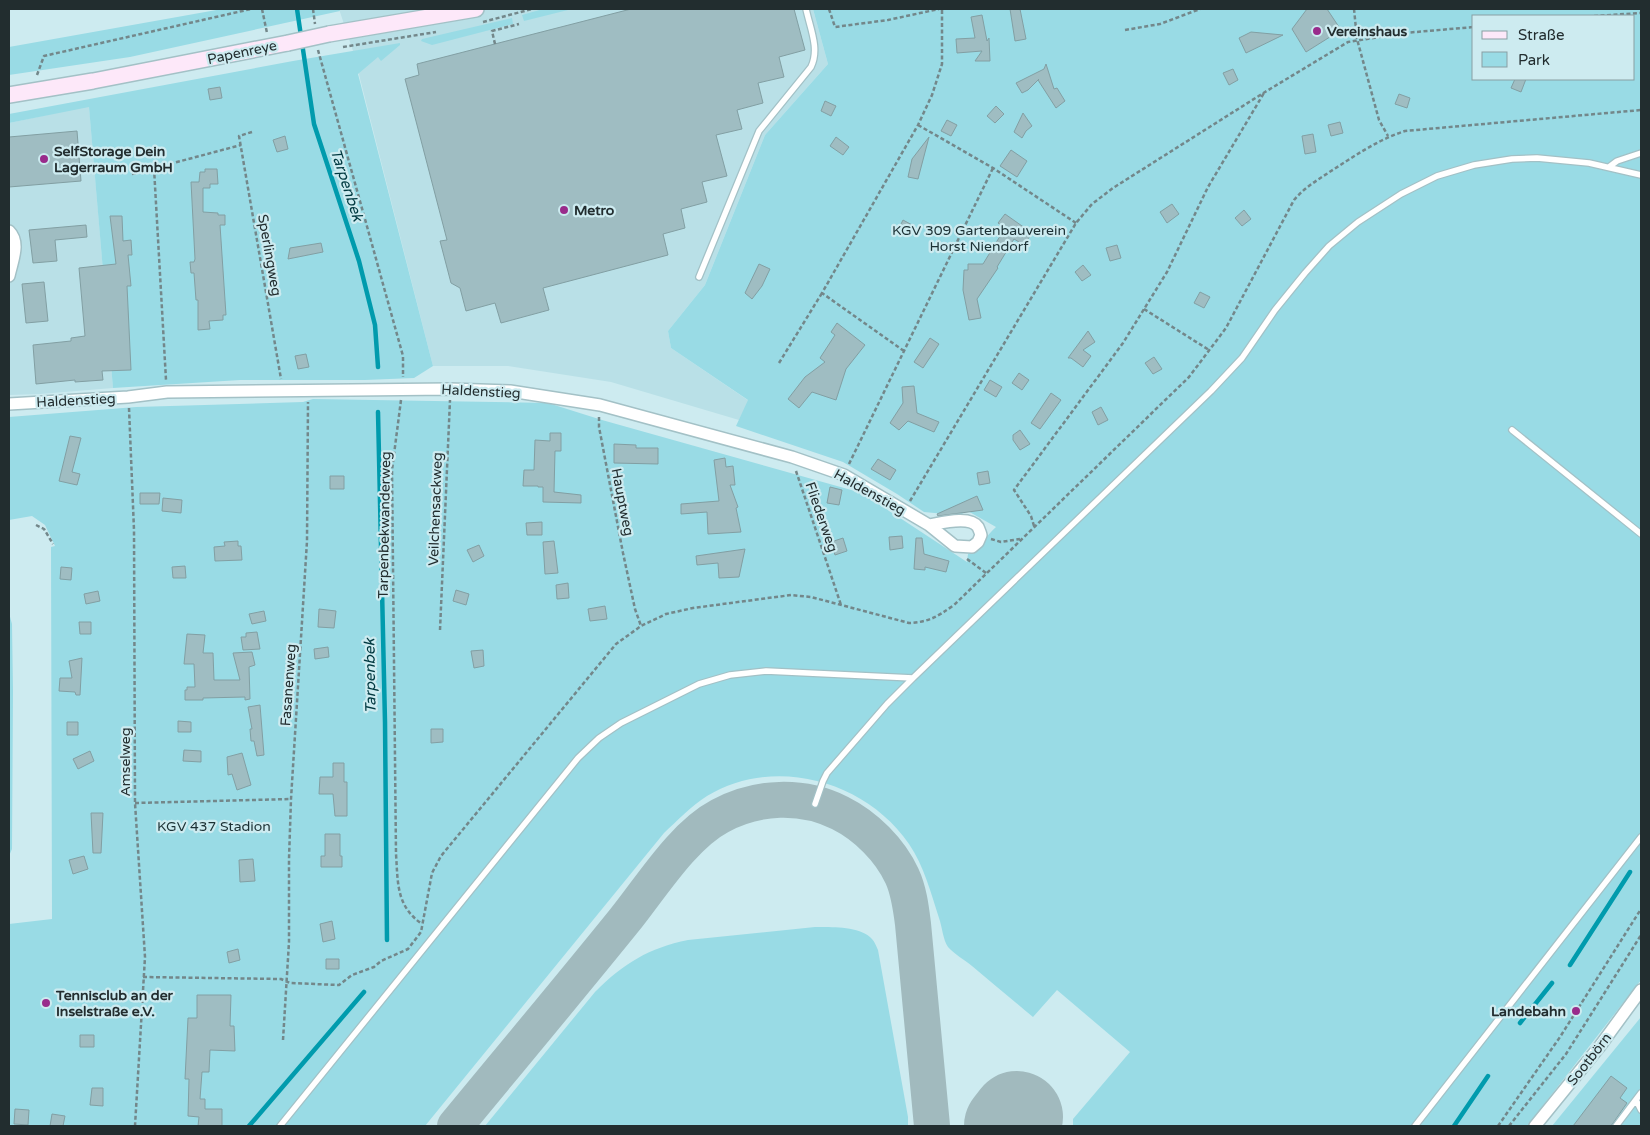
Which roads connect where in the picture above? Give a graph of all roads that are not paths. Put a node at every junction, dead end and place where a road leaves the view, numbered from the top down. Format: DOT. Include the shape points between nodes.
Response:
graph roads {
  1 [pos="476,9"];
  2 [pos="806,9"];
  3 [pos="427,13"];
  4 [pos="9,95"];
  5 [pos="1641,153"];
  6 [pos="1609,167"];
  7 [pos="1641,175"];
  8 [pos="9,231"];
  9 [pos="9,276"];
  10 [pos="699,277"];
  11 [pos="9,404"];
  12 [pos="1512,430"];
  13 [pos="929,525"];
  14 [pos="1641,534"];
  15 [pos="913,678"];
  16 [pos="815,804"];
  17 [pos="1641,837"];
  18 [pos="1641,990"];
  19 [pos="1641,1092"];
  20 [pos="1636,1100"];
  21 [pos="1641,1110"];
  22 [pos="280,1126"];
  23 [pos="1415,1126"];
  24 [pos="1535,1126"];
  25 [pos="1616,1126"];
  1 -- 3 [label="main road, Papenreye"];
  2 -- 10 [label="lane" via="816,50 815,59 759,131"];
  3 -- 4 [label="main road, Papenreye, bridge" via="94,81"];
  5 -- 6 [label="lane"];
  6 -- 7 [label="lane"];
  6 -- 15 [label="lane" via="1538,158 1474,164 1437,176 1401,194 1358,222 1329,246 1305,273 1242,358 1211,391"];
  8 -- 9 [label="street" via="16,245"];
  11 -- 13 [label="street, Haldenstieg" via="167,392 510,391 600,406 792,457 844,475"];
  12 -- 14 [label="lane"];
  13 -- 13 [label="street, Haldenstieg" via="955,546 972,547 981,534 972,522 964,520"];
  15 -- 16 [label="lane" via="827,773"];
  15 -- 22 [label="lane" via="766,671 730,675 699,684 621,723 599,738 578,758"];
  17 -- 23 [label="lane"];
  18 -- 24 [label="street, Sootbörn"];
  19 -- 20 [label="lane"];
  20 -- 21 [label="lane"];
  20 -- 25 [label="lane"];
}
